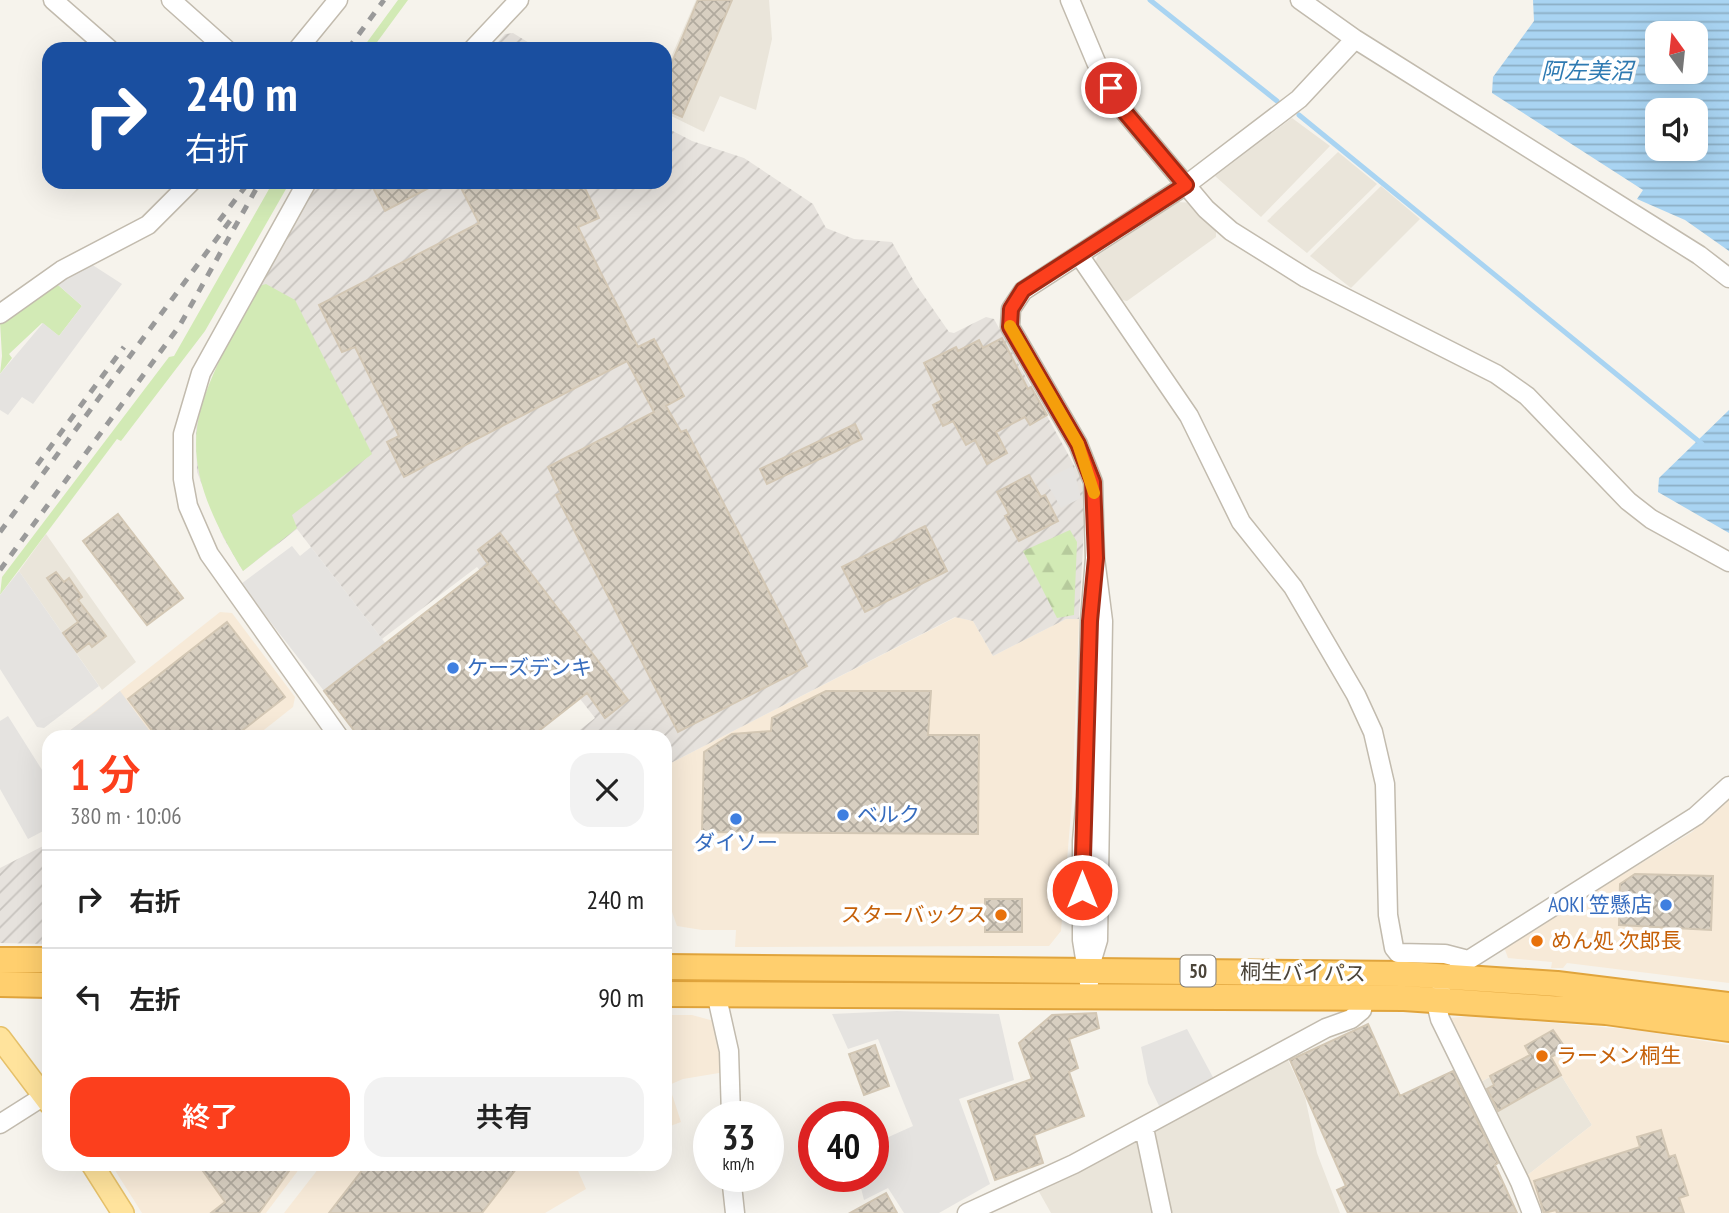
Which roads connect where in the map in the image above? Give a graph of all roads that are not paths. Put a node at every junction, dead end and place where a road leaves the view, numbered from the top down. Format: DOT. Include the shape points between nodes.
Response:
graph roads {
  1 [pos="55,0"];
  2 [pos="171,0"];
  3 [pos="338,0"];
  4 [pos="519,0"];
  5 [pos="1070,0"];
  6 [pos="1300,0"];
  7 [pos="1355,39"];
  8 [pos="101,42"];
  9 [pos="218,42"];
  10 [pos="304,42"];
  11 [pos="480,42"];
  12 [pos="1186,185"];
  13 [pos="185,189"];
  14 [pos="303,189"];
  15 [pos="1079,255"];
  16 [pos="1729,278"];
  17 [pos="0,314"];
  18 [pos="1729,562"];
  19 [pos="335,730"];
  20 [pos="1729,786"];
  21 [pos="0,960"];
  22 [pos="42,960"];
  23 [pos="1468,960"];
  24 [pos="672,967"];
  25 [pos="1089,970"];
  26 [pos="1449,977"];
  27 [pos="0,984"];
  28 [pos="42,985"];
  29 [pos="716,993"];
  30 [pos="672,994"];
  31 [pos="1089,995"];
  32 [pos="1364,999"];
  33 [pos="1437,1000"];
  34 [pos="1729,1005"];
  35 [pos="1729,1029"];
  36 [pos="0,1038"];
  37 [pos="42,1095"];
  38 [pos="731,1101"];
  39 [pos="42,1102"];
  40 [pos="0,1124"];
  41 [pos="1144,1128"];
  42 [pos="97,1171"];
  43 [pos="733,1192"];
  44 [pos="124,1213"];
  45 [pos="735,1213"];
  46 [pos="967,1213"];
  47 [pos="1161,1213"];
  48 [pos="1532,1213"];
  1 -- 8 [label="street"];
  2 -- 9 [label="street"];
  3 -- 10 [label="street"];
  4 -- 11 [label="street"];
  5 -- 12 [label="street" via="1123,110"];
  6 -- 7 [label="street"];
  7 -- 12 [label="street" via="1299,99"];
  7 -- 16 [label="street"];
  12 -- 15 [label="street"];
  12 -- 18 [label="street" via="1231,232 1264,254 1496,374 1555,423 1628,501 1651,519"];
  13 -- 17 [label="street" via="148,225 62,270"];
  14 -- 19 [label="street" via="201,373 183,434 183,479 188,506 209,554"];
  15 -- 23 [label="street" via="1189,416 1241,522 1293,587 1356,695 1373,733 1385,784 1388,915 1394,948 1398,953 1445,954"];
  15 -- 25 [label="street" via="1023,290 1009,317 1010,327 1078,444 1093,482 1096,558 1082,841 1082,940"];
  20 -- 23 [label="street" via="1696,816"];
  21 -- 22 [label="highway"];
  23 -- 26 [label="street"];
  24 -- 25 [label="highway, 桐生バイパス / 50"];
  25 -- 26 [label="highway, 桐生バイパス / 50"];
  25 -- 31 [label="street"];
  26 -- 33 [label="street"];
  26 -- 34 [label="highway, 桐生バイパス / 50" via="1604,988"];
  27 -- 28 [label="highway"];
  29 -- 30 [label="highway, 桐生バイパス / 50"];
  29 -- 31 [label="highway, 桐生バイパス / 50"];
  29 -- 38 [label="street" via="729,1051"];
  31 -- 32 [label="highway, 桐生バイパス / 50"];
  32 -- 33 [label="highway, 桐生バイパス / 50"];
  32 -- 41 [label="street" via="1358,1015"];
  33 -- 35 [label="highway, 桐生バイパス / 50" via="1606,1012"];
  33 -- 48 [label="street" via="1440,1019"];
  36 -- 37 [label="main road"];
  39 -- 40 [label="street"];
  41 -- 46 [label="street"];
  41 -- 47 [label="street"];
  42 -- 44 [label="main road"];
  43 -- 45 [label="street"];
}
